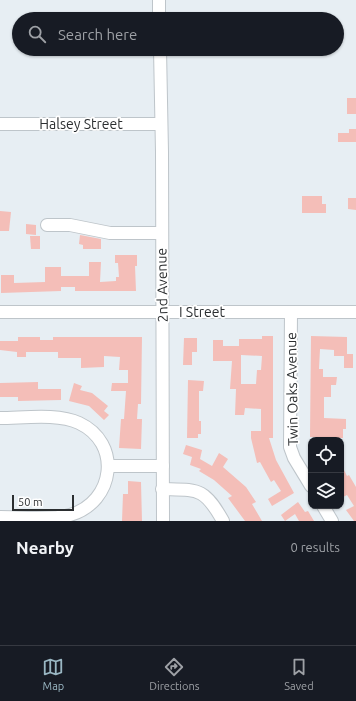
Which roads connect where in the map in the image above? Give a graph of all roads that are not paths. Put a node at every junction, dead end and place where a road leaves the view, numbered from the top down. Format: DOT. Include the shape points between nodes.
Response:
graph roads {
  1 [pos="159,0"];
  2 [pos="159,12"];
  3 [pos="160,56"];
  4 [pos="0,124"];
  5 [pos="161,124"];
  6 [pos="47,225"];
  7 [pos="161,233"];
  8 [pos="0,312"];
  9 [pos="291,312"];
  10 [pos="356,312"];
  11 [pos="162,313"];
  12 [pos="0,418"];
  13 [pos="109,466"];
  14 [pos="163,466"];
  15 [pos="308,481"];
  16 [pos="162,489"];
  17 [pos="325,509"];
  18 [pos="0,517"];
  19 [pos="163,521"];
  20 [pos="223,521"];
  21 [pos="332,521"];
  1 -- 2 [label="street"];
  3 -- 5 [label="street, 2nd Avenue"];
  4 -- 5 [label="street, Halsey Street"];
  5 -- 7 [label="street, 2nd Avenue"];
  6 -- 7 [label="street" via="70,225 110,233"];
  7 -- 11 [label="street, 2nd Avenue"];
  8 -- 11 [label="street, I Street"];
  9 -- 10 [label="street, I Street"];
  9 -- 11 [label="street, I Street"];
  9 -- 15 [label="street, Twin Oaks Avenue" via="290,447"];
  11 -- 14 [label="street, 2nd Avenue"];
  12 -- 13 [label="street" via="62,418 75,421 88,428 98,438"];
  13 -- 14 [label="street"];
  13 -- 18 [label="street" via="100,494 77,512 62,517"];
  14 -- 16 [label="street, 2nd Avenue"];
  16 -- 19 [label="street, 2nd Avenue"];
  16 -- 20 [label="street" via="201,492 213,504"];
  17 -- 21 [label="street"];
}
